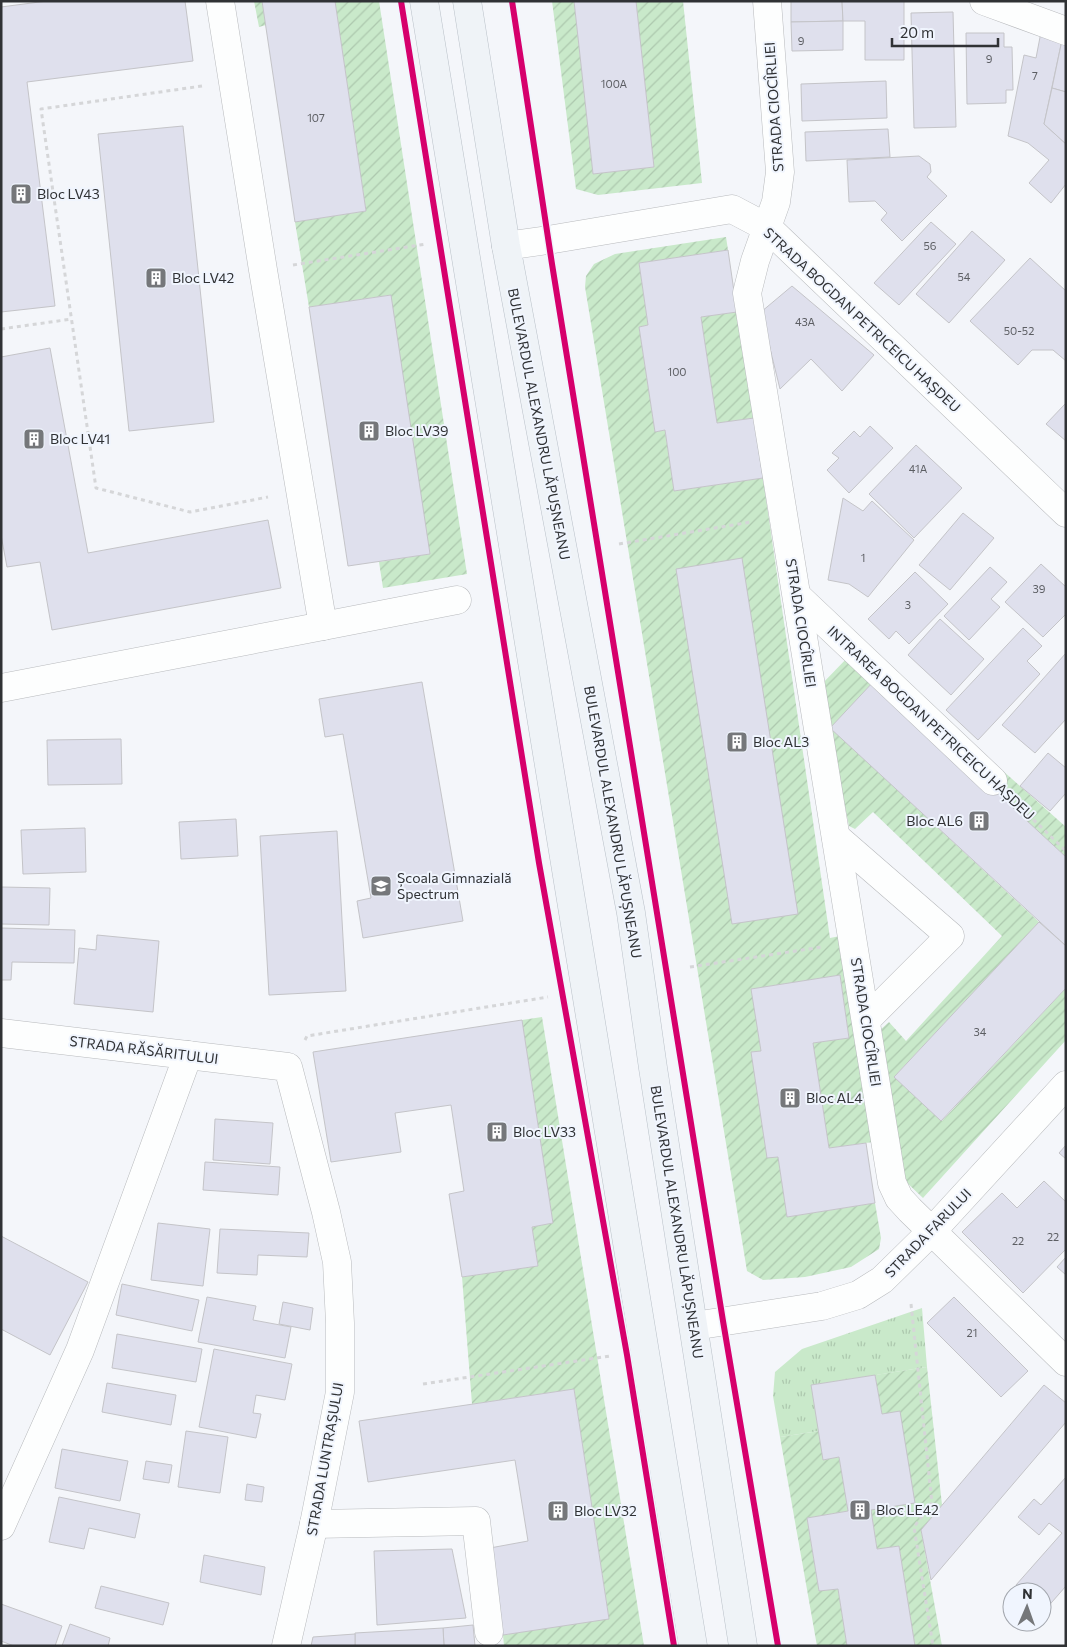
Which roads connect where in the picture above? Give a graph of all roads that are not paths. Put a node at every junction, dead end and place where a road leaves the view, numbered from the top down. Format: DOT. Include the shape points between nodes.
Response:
graph roads {
  1 [pos="220,1"];
  2 [pos="424,1"];
  3 [pos="467,1"];
  4 [pos="767,1"];
  5 [pos="984,1"];
  6 [pos="1066,32"];
  7 [pos="768,228"];
  8 [pos="506,246"];
  9 [pos="1066,513"];
  10 [pos="797,596"];
  11 [pos="457,600"];
  12 [pos="323,626"];
  13 [pos="1,688"];
  14 [pos="993,781"];
  15 [pos="836,837"];
  16 [pos="866,1020"];
  17 [pos="1,1033"];
  18 [pos="188,1055"];
  19 [pos="288,1066"];
  20 [pos="1066,1086"];
  21 [pos="932,1231"];
  22 [pos="694,1326"];
  23 [pos="1066,1362"];
  24 [pos="314,1524"];
  25 [pos="1,1526"];
  26 [pos="489,1632"];
  27 [pos="286,1646"];
  28 [pos="693,1646"];
  29 [pos="743,1646"];
  1 -- 12 [label="street"];
  2 -- 28 [label="main road"];
  3 -- 8 [label="main road, BULEVARDUL ALEXANDRU LĂPUȘNEANU"];
  4 -- 7 [label="street, STRADA CIOCÎRLIEI" via="780,172"];
  5 -- 6 [label="street"];
  7 -- 8 [label="street, STRADA BOGDAN PETRICEICU HAȘDEU" via="732,209"];
  7 -- 9 [label="street, STRADA BOGDAN PETRICEICU HAȘDEU"];
  7 -- 10 [label="street, STRADA CIOCÎRLIEI" via="747,293"];
  8 -- 22 [label="main road, BULEVARDUL ALEXANDRU LĂPUȘNEANU" via="631,913"];
  10 -- 14 [label="street, INTRAREA BOGDAN PETRICEICU HAȘDEU"];
  10 -- 15 [label="street, STRADA CIOCÎRLIEI"];
  11 -- 12 [label="street"];
  12 -- 13 [label="street"];
  15 -- 16 [label="street, STRADA CIOCÎRLIEI"];
  15 -- 16 [label="street" via="950,936"];
  16 -- 21 [label="street, STRADA CIOCÎRLIEI" via="892,1183 900,1198"];
  17 -- 18 [label="street, STRADA RĂSĂRITULUI"];
  18 -- 19 [label="street, STRADA RĂSĂRITULUI"];
  18 -- 25 [label="street" via="80,1350"];
  19 -- 24 [label="street, STRADA LUNTRAȘULUI" via="337,1262 340,1314 340,1392"];
  20 -- 21 [label="street, STRADA FARULUI"];
  21 -- 22 [label="street, STRADA FARULUI" via="882,1280 858,1295 822,1306"];
  21 -- 23 [label="street, STRADA CIOCÎRLIEI"];
  22 -- 29 [label="main road, BULEVARDUL ALEXANDRU LĂPUȘNEANU"];
  24 -- 26 [label="street" via="476,1521"];
  24 -- 27 [label="street, STRADA LUNTRAȘULUI"];
}
